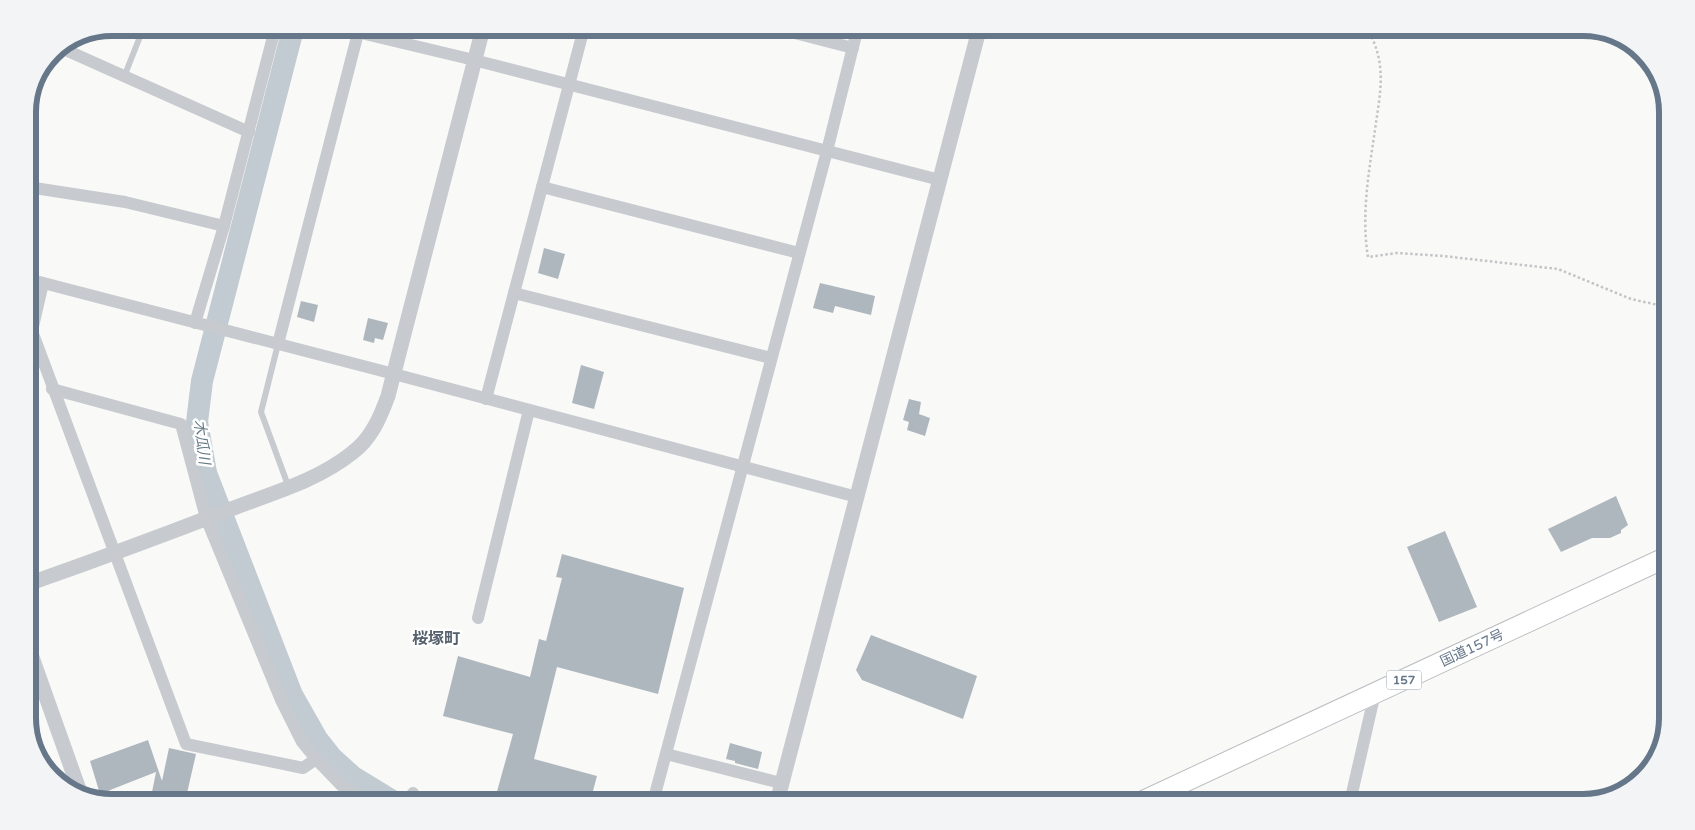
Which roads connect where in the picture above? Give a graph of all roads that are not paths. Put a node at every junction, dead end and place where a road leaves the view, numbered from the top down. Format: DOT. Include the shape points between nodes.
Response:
graph roads {
  1 [pos="140,36"];
  2 [pos="273,36"];
  3 [pos="359,36"];
  4 [pos="373,36"];
  5 [pos="481,36"];
  6 [pos="582,36"];
  7 [pos="806,36"];
  8 [pos="856,36"];
  9 [pos="977,36"];
  10 [pos="853,48"];
  11 [pos="68,51"];
  12 [pos="474,60"];
  13 [pos="124,77"];
  14 [pos="569,84"];
  15 [pos="249,132"];
  16 [pos="827,151"];
  17 [pos="940,180"];
  18 [pos="542,187"];
  19 [pos="36,188"];
  20 [pos="224,226"];
  21 [pos="799,253"];
  22 [pos="36,281"];
  23 [pos="43,283"];
  24 [pos="514,294"];
  25 [pos="36,314"];
  26 [pos="196,323"];
  27 [pos="36,343"];
  28 [pos="278,344"];
  29 [pos="771,358"];
  30 [pos="394,374"];
  31 [pos="52,389"];
  32 [pos="486,399"];
  33 [pos="529,410"];
  34 [pos="742,467"];
  35 [pos="289,488"];
  36 [pos="857,497"];
  37 [pos="210,517"];
  38 [pos="115,553"];
  39 [pos="1659,561"];
  40 [pos="36,581"];
  41 [pos="478,618"];
  42 [pos="36,668"];
  43 [pos="1375,693"];
  44 [pos="666,754"];
  45 [pos="316,759"];
  46 [pos="782,784"];
  47 [pos="78,786"];
  48 [pos="355,794"];
  49 [pos="655,794"];
  50 [pos="779,794"];
  51 [pos="1158,794"];
  52 [pos="1352,794"];
  1 -- 13 [label="lane"];
  2 -- 15 [label="street"];
  3 -- 28 [label="street"];
  4 -- 12 [label="street"];
  5 -- 12 [label="street"];
  6 -- 14 [label="street"];
  7 -- 10 [label="street"];
  8 -- 10 [label="street"];
  9 -- 17 [label="street"];
  10 -- 16 [label="street"];
  11 -- 13 [label="street"];
  12 -- 14 [label="street"];
  12 -- 30 [label="street"];
  13 -- 15 [label="street"];
  14 -- 16 [label="street"];
  14 -- 18 [label="street"];
  15 -- 20 [label="street"];
  16 -- 17 [label="street"];
  16 -- 21 [label="street"];
  17 -- 36 [label="street"];
  18 -- 21 [label="street"];
  18 -- 24 [label="street"];
  19 -- 20 [label="street" via="125,202"];
  20 -- 26 [label="street"];
  21 -- 29 [label="street"];
  22 -- 23 [label="street"];
  23 -- 25 [label="street"];
  23 -- 26 [label="street"];
  24 -- 29 [label="street"];
  24 -- 32 [label="street"];
  26 -- 28 [label="street"];
  27 -- 31 [label="street"];
  28 -- 30 [label="street"];
  28 -- 35 [label="lane" via="260,412"];
  29 -- 34 [label="street"];
  30 -- 32 [label="street"];
  30 -- 35 [label="street" via="380,420 367,438 335,466"];
  31 -- 37 [label="street" via="181,424"];
  31 -- 38 [label="street"];
  32 -- 33 [label="street"];
  33 -- 34 [label="street"];
  33 -- 41 [label="street"];
  34 -- 36 [label="street"];
  34 -- 44 [label="street"];
  35 -- 37 [label="street"];
  36 -- 46 [label="street"];
  37 -- 38 [label="street"];
  37 -- 45 [label="street" via="281,700 302,742"];
  38 -- 40 [label="street"];
  38 -- 45 [label="street" via="186,744 303,768"];
  39 -- 43 [label="highway, 国道157号 / 157"];
  42 -- 47 [label="street"];
  43 -- 51 [label="highway, 国道157号 / 157"];
  43 -- 52 [label="street"];
  44 -- 46 [label="street"];
  44 -- 49 [label="street"];
  45 -- 48 [label="street" via="342,786"];
  46 -- 50 [label="street"];
}
